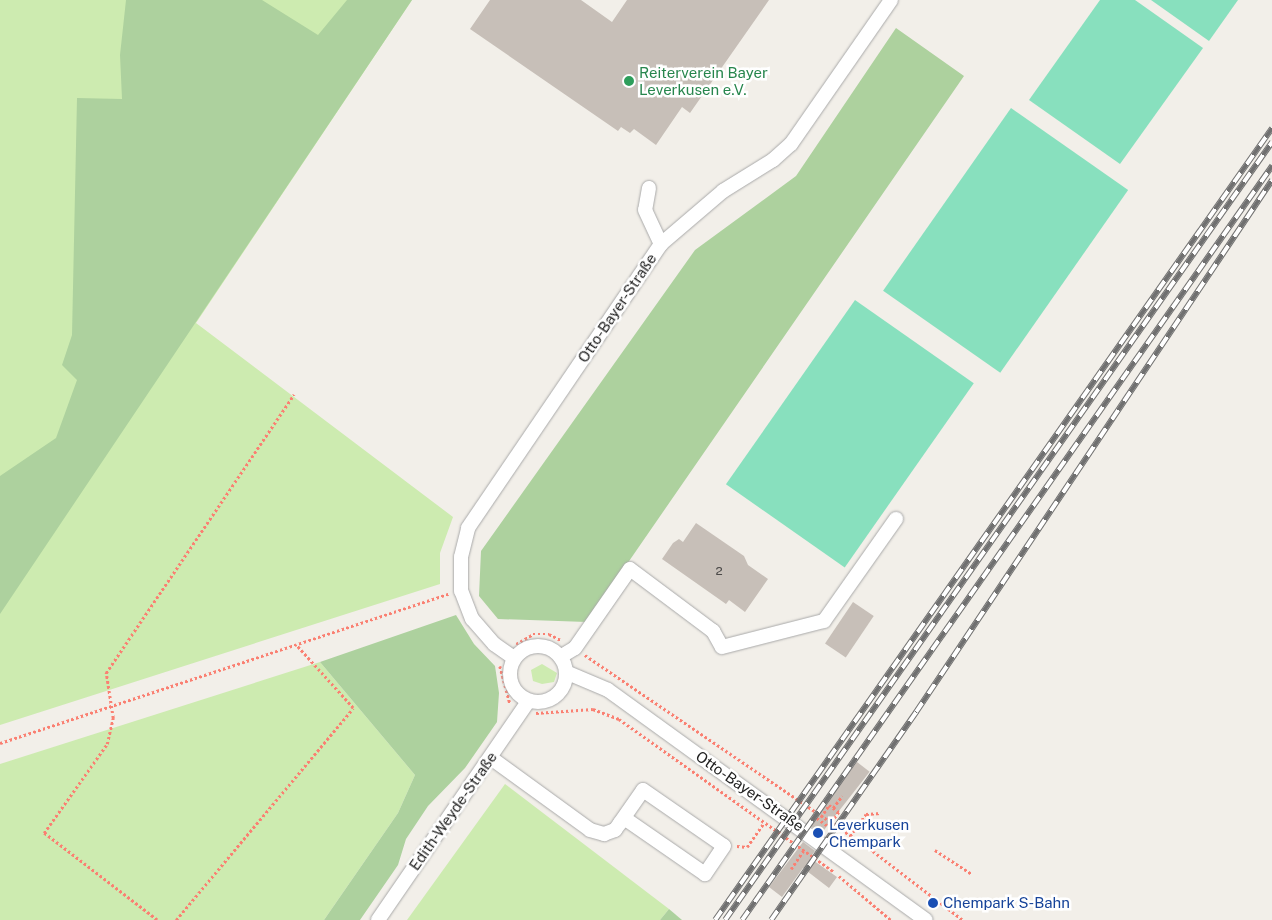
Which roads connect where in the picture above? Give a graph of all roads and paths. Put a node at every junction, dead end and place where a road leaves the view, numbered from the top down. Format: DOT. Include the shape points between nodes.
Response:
graph roads {
  1 [pos="891,0"];
  2 [pos="649,188"];
  3 [pos="661,244"];
  4 [pos="294,394"];
  5 [pos="896,519"];
  6 [pos="454,593"];
  7 [pos="296,645"];
  8 [pos="514,658"];
  9 [pos="560,658"];
  10 [pos="500,663"];
  11 [pos="568,673"];
  12 [pos="111,706"];
  13 [pos="525,707"];
  14 [pos="0,743"];
  15 [pos="491,758"];
  16 [pos="791,796"];
  17 [pos="842,796"];
  18 [pos="834,808"];
  19 [pos="881,813"];
  20 [pos="624,818"];
  21 [pos="819,818"];
  22 [pos="825,821"];
  23 [pos="764,824"];
  24 [pos="831,824"];
  25 [pos="831,828"];
  26 [pos="850,836"];
  27 [pos="750,842"];
  28 [pos="935,850"];
  29 [pos="803,851"];
  30 [pos="791,869"];
  31 [pos="972,874"];
  32 [pos="925,890"];
  33 [pos="922,894"];
  34 [pos="157,920"];
  35 [pos="176,920"];
  36 [pos="378,920"];
  37 [pos="891,920"];
  38 [pos="926,920"];
  39 [pos="963,920"];
  1 -- 3 [label="street, Otto-Bayer-Straße" via="791,144 773,160 722,191"];
  2 -- 3 [label="street" via="645,210"];
  3 -- 8 [label="street, Otto-Bayer-Straße" via="468,528 461,557 461,591 472,619 494,644"];
  4 -- 12 [label="path" via="106,673"];
  5 -- 9 [label="street" via="824,621 722,647 713,631 630,569 575,648"];
  6 -- 7 [label="path"];
  7 -- 12 [label="path"];
  7 -- 35 [label="path" via="353,708"];
  8 -- 9 [label="street" via="534,646 551,649"];
  8 -- 13 [label="street" via="509,673 512,686"];
  9 -- 11 [label="street"];
  10 -- 13 [label="path" via="509,702"];
  11 -- 13 [label="street" via="558,693 548,700"];
  11 -- 38 [label="street, Otto-Bayer-Straße" via="608,690"];
  12 -- 14 [label="path"];
  12 -- 34 [label="path" via="112,718 106,744 44,833"];
  13 -- 15 [label="street, Edith-Weyde-Straße"];
  13 -- 23 [label="path" via="593,709 619,719"];
  15 -- 20 [label="street" via="590,830 604,834 615,830"];
  15 -- 36 [label="street, Edith-Weyde-Straße"];
  16 -- 21 [label="path"];
  17 -- 18 [label="path"];
  18 -- 21 [label="path" via="829,805"];
  18 -- 24 [label="path" via="839,812"];
  19 -- 26 [label="path" via="866,814"];
  20 -- 20 [label="street" via="643,790 724,846 705,874"];
  21 -- 22 [label="path"];
  22 -- 24 [label="path"];
  22 -- 25 [label="path"];
  23 -- 27 [label="path"];
  23 -- 29 [label="path"];
  24 -- 26 [label="path"];
  26 -- 32 [label="path"];
  28 -- 31 [label="path"];
  29 -- 30 [label="path"];
  29 -- 37 [label="path" via="838,875"];
  32 -- 33 [label="path"];
  32 -- 39 [label="path"];
}
